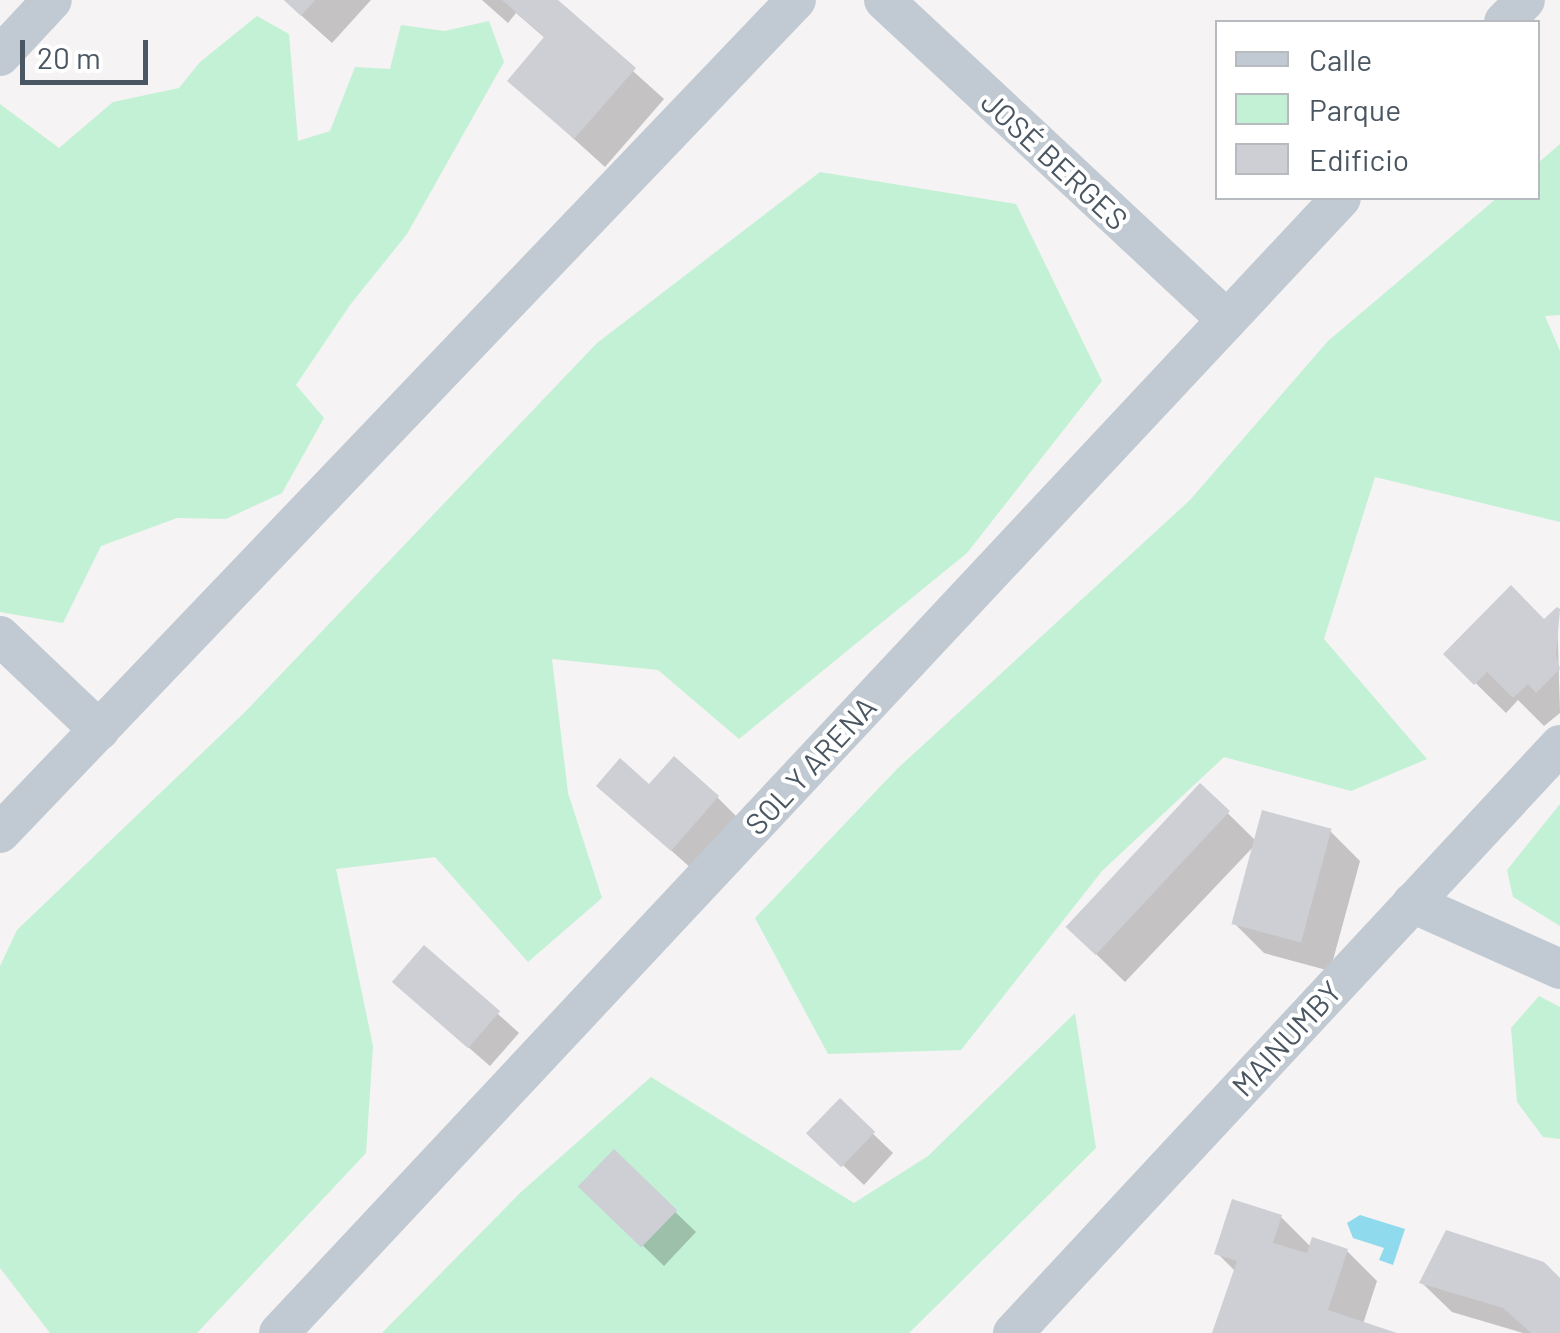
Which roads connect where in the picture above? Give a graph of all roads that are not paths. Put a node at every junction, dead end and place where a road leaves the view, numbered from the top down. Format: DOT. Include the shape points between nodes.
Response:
graph roads {
  1 [pos="52,0"];
  2 [pos="796,0"];
  3 [pos="884,0"];
  4 [pos="1525,0"];
  5 [pos="1506,20"];
  6 [pos="0,56"];
  7 [pos="1339,200"];
  8 [pos="1226,320"];
  9 [pos="0,636"];
  10 [pos="99,730"];
  11 [pos="1560,745"];
  12 [pos="0,833"];
  13 [pos="1412,903"];
  14 [pos="1560,968"];
  15 [pos="1017,1332"];
  16 [pos="280,1333"];
  1 -- 6 [label="street"];
  2 -- 10 [label="street"];
  3 -- 8 [label="street, JOSÉ BERGES"];
  4 -- 5 [label="street"];
  7 -- 8 [label="street, SOL Y ARENA"];
  8 -- 16 [label="street, SOL Y ARENA"];
  9 -- 10 [label="street"];
  10 -- 12 [label="street"];
  11 -- 13 [label="street, MAINUMBY"];
  13 -- 14 [label="street"];
  13 -- 15 [label="street, MAINUMBY"];
}
